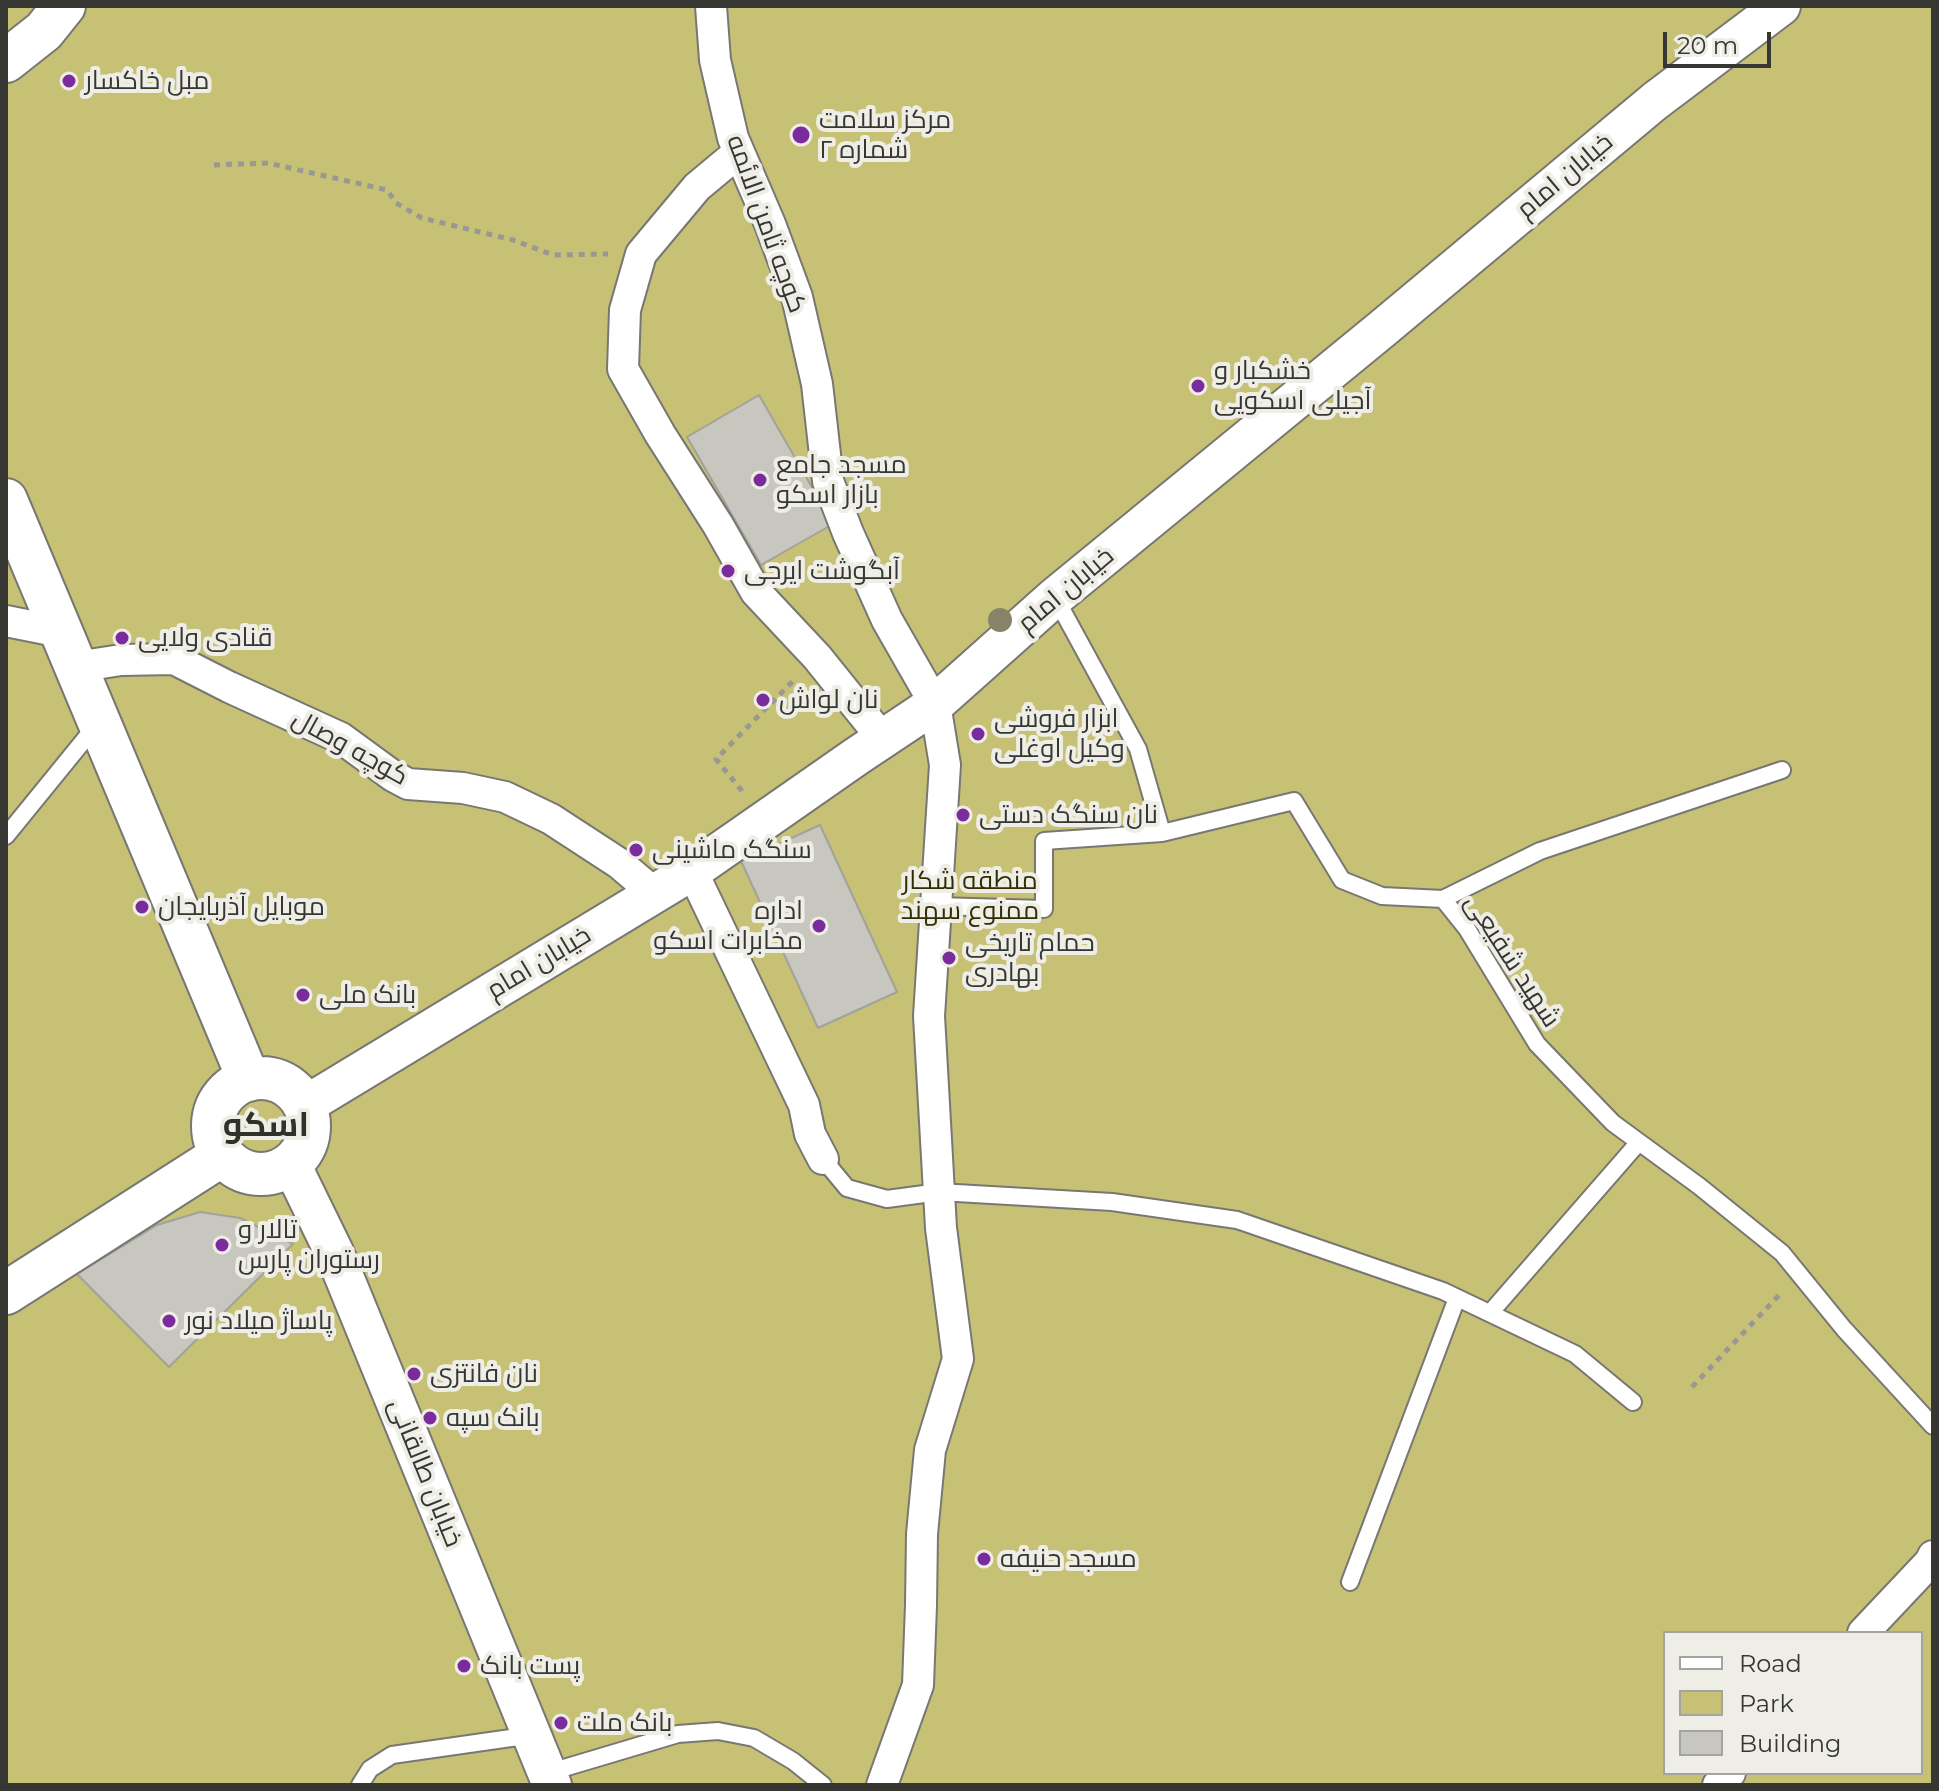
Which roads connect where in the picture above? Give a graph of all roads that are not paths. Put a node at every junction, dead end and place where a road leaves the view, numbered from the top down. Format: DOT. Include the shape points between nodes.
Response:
graph roads {
  1 [pos="64,6"];
  2 [pos="711,6"];
  3 [pos="1781,6"];
  4 [pos="6,61"];
  5 [pos="739,152"];
  6 [pos="6,500"];
  7 [pos="1055,597"];
  8 [pos="6,621"];
  9 [pos="69,650"];
  10 [pos="935,704"];
  11 [pos="99,722"];
  12 [pos="883,739"];
  13 [pos="1782,770"];
  14 [pos="1162,833"];
  15 [pos="6,836"];
  16 [pos="692,871"];
  17 [pos="654,893"];
  18 [pos="1443,899"];
  19 [pos="936,906"];
  20 [pos="249,1080"];
  21 [pos="304,1106"];
  22 [pos="1639,1142"];
  23 [pos="222,1155"];
  24 [pos="823,1159"];
  25 [pos="291,1164"];
  26 [pos="939,1192"];
  27 [pos="6,1293"];
  28 [pos="1457,1298"];
  29 [pos="1490,1313"];
  30 [pos="1633,1402"];
  31 [pos="1933,1426"];
  32 [pos="1933,1556"];
  33 [pos="1350,1582"];
  34 [pos="1865,1631"];
  35 [pos="532,1735"];
  36 [pos="550,1779"];
  37 [pos="360,1785"];
  38 [pos="823,1785"];
  39 [pos="882,1785"];
  1 -- 4 [label="main road" via="44,31"];
  2 -- 5 [label="street, کوچه ثامن الائمه" via="715,60"];
  3 -- 7 [label="street, خیابان امام" via="1655,101"];
  5 -- 10 [label="street, کوچه ثامن الائمه" via="797,297 817,384 828,481 887,620"];
  5 -- 12 [label="street" via="697,187 641,254 625,310 623,369 756,592"];
  6 -- 9 [label="main road"];
  7 -- 10 [label="street, خیابان امام"];
  7 -- 14 [label="lane" via="1138,749"];
  8 -- 9 [label="street"];
  9 -- 11 [label="main road"];
  9 -- 17 [label="street, کوچه وصال" via="121,660 174,659 341,738 408,784 505,797 551,819"];
  10 -- 12 [label="street, خیابان امام"];
  10 -- 19 [label="street" via="945,765"];
  11 -- 15 [label="lane"];
  11 -- 20 [label="main road"];
  12 -- 16 [label="street, خیابان امام"];
  13 -- 18 [label="lane" via="1540,851"];
  14 -- 18 [label="lane, شهید شفیعی" via="1294,801 1342,880 1382,896"];
  14 -- 19 [label="lane" via="1044,841 1044,909"];
  16 -- 17 [label="street, خیابان امام"];
  16 -- 24 [label="street" via="804,1105"];
  17 -- 21 [label="street, خیابان امام"];
  18 -- 22 [label="lane, شهید شفیعی" via="1537,1044 1613,1123"];
  19 -- 26 [label="street" via="929,1016"];
  20 -- 21 [label="main road" via="281,1083"];
  20 -- 23 [label="main road" via="235,1086 216,1110 213,1126"];
  21 -- 25 [label="main road" via="308,1137"];
  22 -- 29 [label="lane"];
  22 -- 31 [label="lane, شهید شفیعی" via="1782,1253"];
  23 -- 25 [label="main road" via="247,1173 277,1172"];
  23 -- 27 [label="main road"];
  24 -- 26 [label="lane" via="847,1188 887,1199"];
  25 -- 35 [label="street, خیابان طالقانی" via="334,1252"];
  26 -- 28 [label="lane" via="1112,1202 1237,1220"];
  26 -- 39 [label="street" via="958,1359 930,1450 918,1685"];
  28 -- 29 [label="lane"];
  28 -- 33 [label="lane"];
  29 -- 30 [label="lane" via="1575,1354"];
  32 -- 34 [label="street"];
  35 -- 36 [label="street, خیابان طالقانی"];
  35 -- 37 [label="lane" via="392,1755 370,1769"];
  36 -- 38 [label="lane" via="678,1734 718,1731 754,1738"];
}
